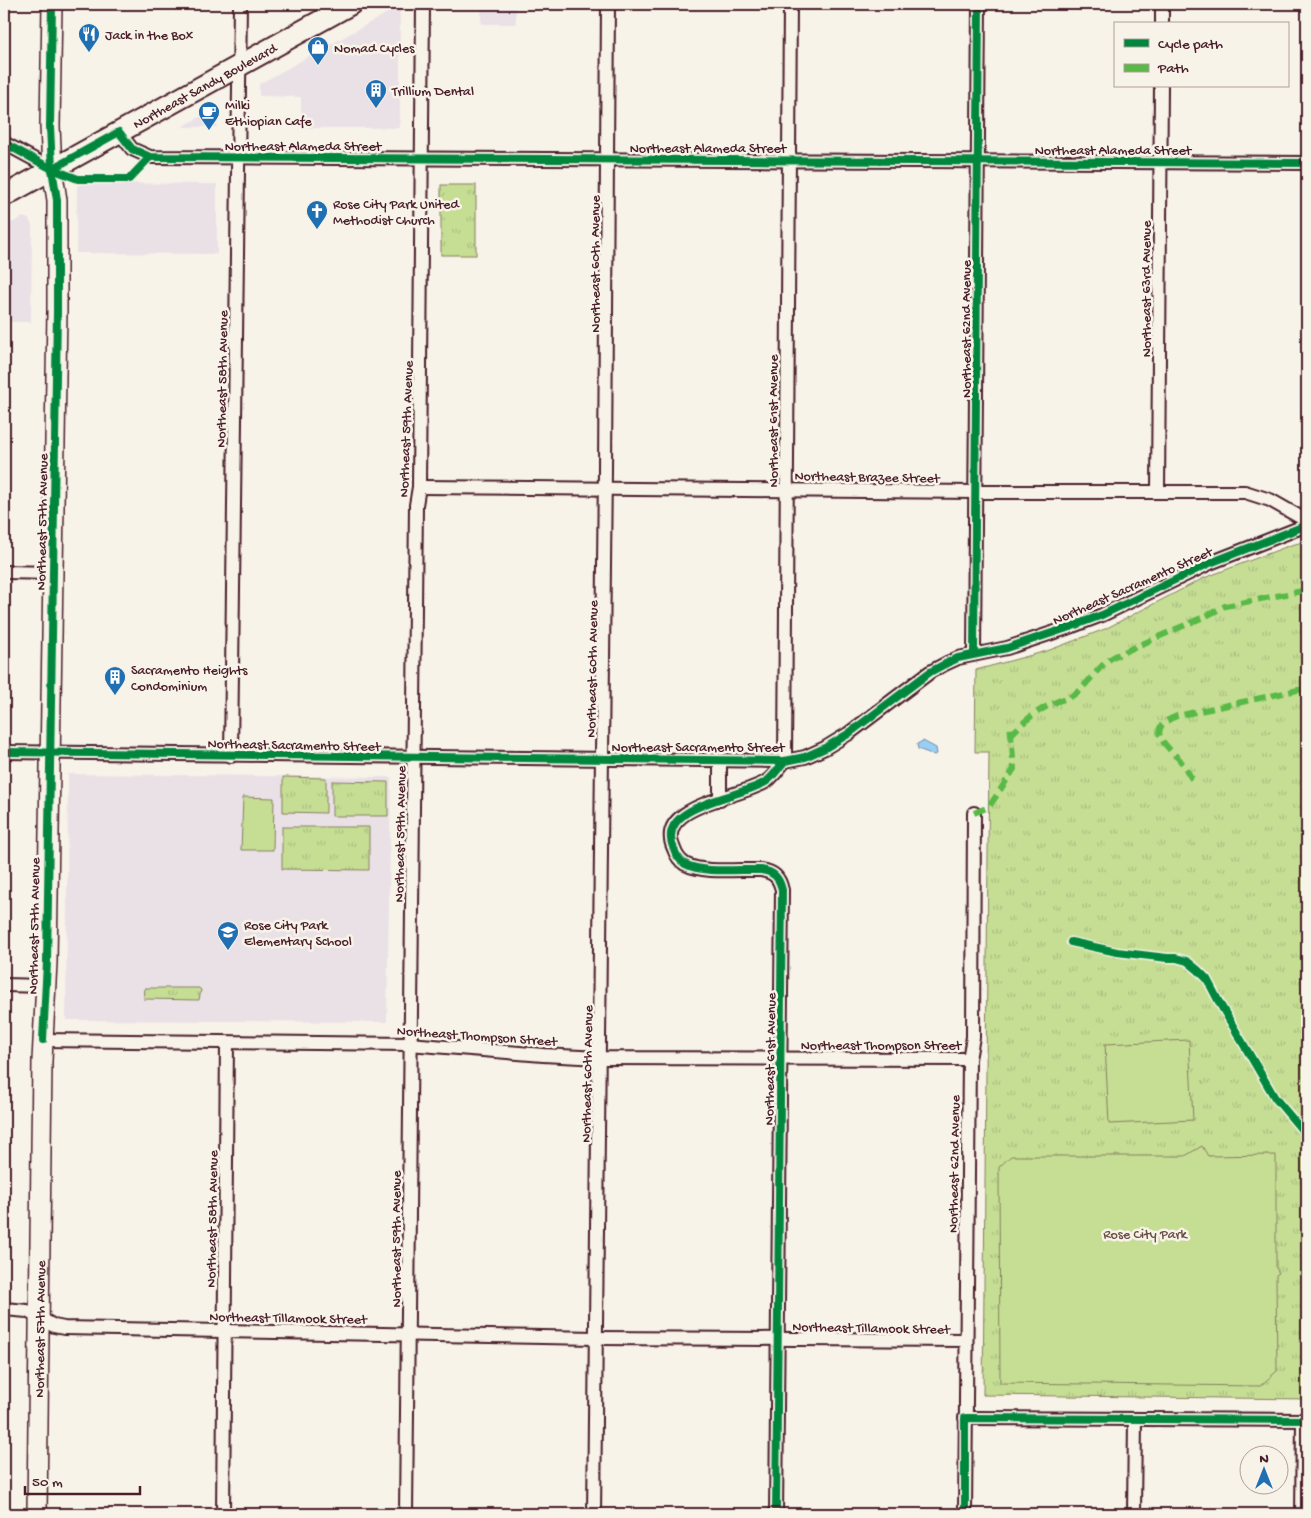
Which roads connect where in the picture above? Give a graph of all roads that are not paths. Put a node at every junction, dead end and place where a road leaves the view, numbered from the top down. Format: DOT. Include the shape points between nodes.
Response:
graph roads {
  1 [pos="52,4"];
  2 [pos="240,4"];
  3 [pos="351,4"];
  4 [pos="423,4"];
  5 [pos="608,4"];
  6 [pos="790,4"];
  7 [pos="980,4"];
  8 [pos="1162,4"];
  9 [pos="1162,22"];
  10 [pos="239,66"];
  11 [pos="1161,88"];
  12 [pos="119,132"];
  13 [pos="4,143"];
  14 [pos="239,157"];
  15 [pos="421,158"];
  16 [pos="607,159"];
  17 [pos="788,160"];
  18 [pos="979,161"];
  19 [pos="1161,162"];
  20 [pos="1307,163"];
  21 [pos="52,168"];
  22 [pos="4,196"];
  23 [pos="419,487"];
  24 [pos="605,488"];
  25 [pos="787,490"];
  26 [pos="976,492"];
  27 [pos="1158,492"];
  28 [pos="1307,521"];
  29 [pos="1307,525"];
  30 [pos="4,572"];
  31 [pos="53,572"];
  32 [pos="974,654"];
  33 [pos="4,752"];
  34 [pos="50,754"];
  35 [pos="231,756"];
  36 [pos="413,757"];
  37 [pos="602,758"];
  38 [pos="720,760"];
  39 [pos="784,761"];
  40 [pos="720,800"];
  41 [pos="974,813"];
  42 [pos="4,985"];
  43 [pos="45,986"];
  44 [pos="43,1040"];
  45 [pos="228,1043"];
  46 [pos="409,1044"];
  47 [pos="599,1058"];
  48 [pos="782,1058"];
  49 [pos="970,1059"];
  50 [pos="4,1309"];
  51 [pos="39,1319"];
  52 [pos="225,1331"];
  53 [pos="407,1335"];
  54 [pos="596,1338"];
  55 [pos="778,1338"];
  56 [pos="966,1340"];
  57 [pos="965,1418"];
  58 [pos="1135,1419"];
  59 [pos="1305,1420"];
  60 [pos="37,1514"];
  61 [pos="223,1514"];
  62 [pos="406,1514"];
  63 [pos="594,1514"];
  64 [pos="776,1514"];
  65 [pos="965,1514"];
  66 [pos="1134,1514"];
  67 [pos="1302,1514"];
  1 -- 21 [label="main road, Northeast 57th Avenue"];
  2 -- 10 [label="street, Northeast 58th Avenue"];
  3 -- 10 [label="main road, Northeast Sandy Boulevard"];
  4 -- 15 [label="street, Northeast 59th Avenue"];
  5 -- 16 [label="street, Northeast 60th Avenue"];
  6 -- 17 [label="street, Northeast 61st Avenue"];
  7 -- 18 [label="street, Northeast 62nd Avenue"];
  8 -- 9 [label="street"];
  10 -- 12 [label="main road, Northeast Sandy Boulevard"];
  10 -- 14 [label="street, Northeast 58th Avenue"];
  11 -- 19 [label="street, Northeast 63rd Avenue"];
  12 -- 14 [label="street, Northeast Alameda Street" via="132,149 150,157"];
  12 -- 21 [label="main road, Northeast Sandy Boulevard"];
  13 -- 21 [label="street"];
  14 -- 15 [label="street, Northeast Alameda Street"];
  14 -- 35 [label="street, Northeast 58th Avenue"];
  15 -- 16 [label="street, Northeast Alameda Street"];
  15 -- 23 [label="street, Northeast 59th Avenue"];
  16 -- 17 [label="street, Northeast Alameda Street"];
  16 -- 24 [label="street, Northeast 60th Avenue"];
  17 -- 18 [label="street, Northeast Alameda Street"];
  17 -- 25 [label="street, Northeast 61st Avenue"];
  18 -- 19 [label="street, Northeast Alameda Street"];
  18 -- 26 [label="street, Northeast 62nd Avenue"];
  19 -- 20 [label="street, Northeast Alameda Street"];
  19 -- 27 [label="street, Northeast 63rd Avenue"];
  21 -- 22 [label="main road, Northeast Sandy Boulevard"];
  21 -- 31 [label="main road, Northeast 57th Avenue" via="57,200"];
  23 -- 24 [label="street, Northeast Brazee Street"];
  23 -- 36 [label="street, Northeast 59th Avenue" via="416,505"];
  24 -- 25 [label="street, Northeast Brazee Street"];
  24 -- 37 [label="street, Northeast 60th Avenue"];
  25 -- 26 [label="street, Northeast Brazee Street"];
  25 -- 39 [label="street, Northeast 61st Avenue"];
  26 -- 27 [label="street, Northeast Brazee Street"];
  26 -- 32 [label="street, Northeast 62nd Avenue"];
  27 -- 28 [label="street, Northeast Brazee Street" via="1245,492 1270,500"];
  29 -- 32 [label="street, Northeast Sacramento Street" via="1210,563 1070,628 1007,648"];
  30 -- 31 [label="street"];
  31 -- 34 [label="main road, Northeast 57th Avenue"];
  32 -- 39 [label="street, Northeast Sacramento Street" via="930,672 826,748"];
  33 -- 34 [label="street, Northeast Sacramento Street"];
  34 -- 35 [label="street, Northeast Sacramento Street"];
  34 -- 43 [label="main road, Northeast 57th Avenue"];
  35 -- 36 [label="street, Northeast Sacramento Street"];
  36 -- 37 [label="street, Northeast Sacramento Street"];
  36 -- 46 [label="street, Northeast 59th Avenue"];
  37 -- 38 [label="street, Northeast Sacramento Street"];
  37 -- 47 [label="street, Northeast 60th Avenue"];
  38 -- 39 [label="street, Northeast Sacramento Street"];
  38 -- 40 [label="street"];
  39 -- 40 [label="street, Northeast 61st Avenue" via="767,781"];
  40 -- 48 [label="street, Northeast 61st Avenue" via="691,810 679,818 673,826 672,846 683,863 699,869 761,870 776,875 781,882"];
  41 -- 49 [label="street, Northeast 62nd Avenue"];
  42 -- 43 [label="street"];
  43 -- 44 [label="main road, Northeast 57th Avenue"];
  44 -- 45 [label="street, Northeast Thompson Street"];
  44 -- 51 [label="main road, Northeast 57th Avenue"];
  45 -- 46 [label="street, Northeast Thompson Street"];
  45 -- 52 [label="street, Northeast 58th Avenue"];
  46 -- 47 [label="street, Northeast Thompson Street"];
  46 -- 53 [label="street, Northeast 59th Avenue"];
  47 -- 48 [label="street, Northeast Thompson Street"];
  47 -- 54 [label="street, Northeast 60th Avenue"];
  48 -- 49 [label="street, Northeast Thompson Street"];
  48 -- 55 [label="street, Northeast 61st Avenue"];
  49 -- 56 [label="street, Northeast 62nd Avenue"];
  50 -- 51 [label="street, Northeast Tillamook Street" via="26,1311"];
  51 -- 52 [label="street, Northeast Tillamook Street" via="64,1328"];
  51 -- 60 [label="main road, Northeast 57th Avenue"];
  52 -- 53 [label="street, Northeast Tillamook Street"];
  52 -- 61 [label="street, Northeast 58th Avenue"];
  53 -- 54 [label="street, Northeast Tillamook Street"];
  53 -- 62 [label="street, Northeast 59th Avenue"];
  54 -- 55 [label="street, Northeast Tillamook Street"];
  54 -- 63 [label="street, Northeast 60th Avenue"];
  55 -- 56 [label="street, Northeast Tillamook Street"];
  55 -- 64 [label="street, Northeast 61st Avenue"];
  56 -- 57 [label="street, Northeast 62nd Avenue"];
  57 -- 58 [label="street"];
  57 -- 65 [label="street, Northeast 62nd Avenue"];
  58 -- 59 [label="street"];
  58 -- 66 [label="street"];
  59 -- 67 [label="street"];
}
